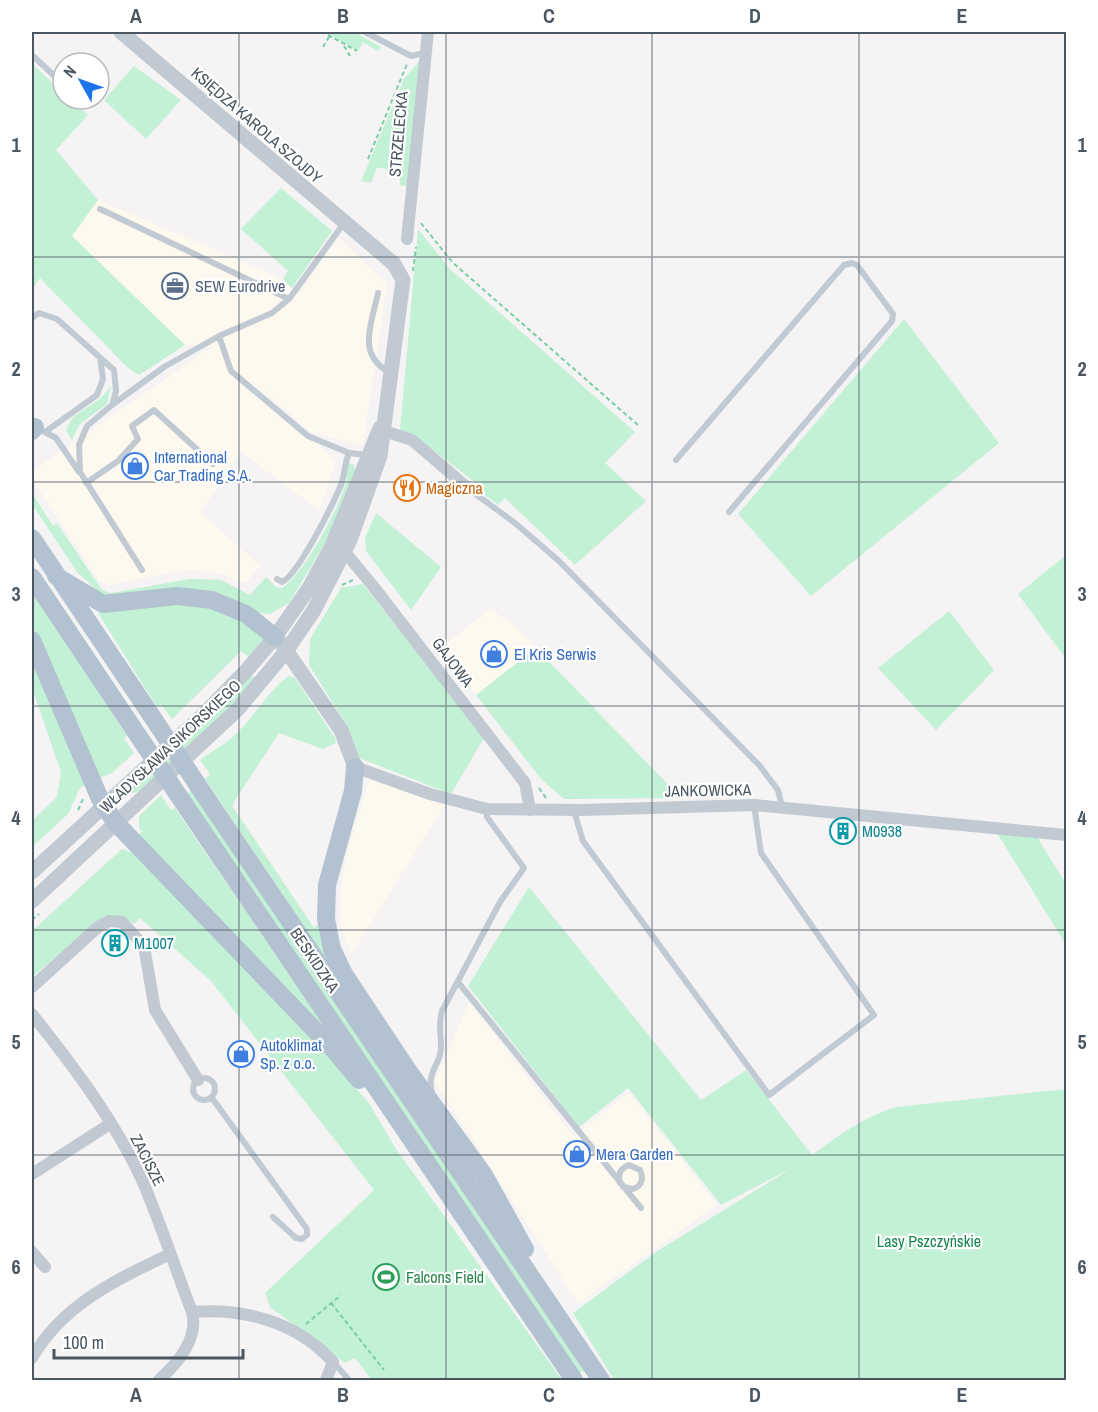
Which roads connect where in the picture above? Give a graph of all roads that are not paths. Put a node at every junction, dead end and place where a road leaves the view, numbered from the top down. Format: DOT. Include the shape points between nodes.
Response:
graph roads {
  1 [pos="121,32"];
  2 [pos="364,32"];
  3 [pos="428,32"];
  4 [pos="424,53"];
  5 [pos="32,55"];
  6 [pos="51,73"];
  7 [pos="100,209"];
  8 [pos="344,223"];
  9 [pos="407,239"];
  10 [pos="378,293"];
  11 [pos="289,299"];
  12 [pos="32,318"];
  13 [pos="219,336"];
  14 [pos="100,357"];
  15 [pos="392,373"];
  16 [pos="112,405"];
  17 [pos="386,414"];
  18 [pos="36,428"];
  19 [pos="384,431"];
  20 [pos="349,453"];
  21 [pos="374,455"];
  22 [pos="676,460"];
  23 [pos="213,464"];
  24 [pos="80,472"];
  25 [pos="86,483"];
  26 [pos="470,490"];
  27 [pos="729,512"];
  28 [pos="32,538"];
  29 [pos="338,550"];
  30 [pos="142,570"];
  31 [pos="56,576"];
  32 [pos="32,577"];
  33 [pos="277,579"];
  34 [pos="275,636"];
  35 [pos="32,640"];
  36 [pos="287,650"];
  37 [pos="355,767"];
  38 [pos="754,805"];
  39 [pos="103,806"];
  40 [pos="782,807"];
  41 [pos="487,809"];
  42 [pos="530,810"];
  43 [pos="574,810"];
  44 [pos="115,822"];
  45 [pos="1066,835"];
  46 [pos="32,872"];
  47 [pos="32,900"];
  48 [pos="458,982"];
  49 [pos="32,987"];
  50 [pos="32,1014"];
  51 [pos="198,1080"];
  52 [pos="212,1098"];
  53 [pos="435,1105"];
  54 [pos="110,1124"];
  55 [pos="411,1139"];
  56 [pos="32,1174"];
  57 [pos="640,1208"];
  58 [pos="273,1217"];
  59 [pos="32,1252"];
  60 [pos="170,1254"];
  61 [pos="45,1267"];
  62 [pos="192,1312"];
  63 [pos="32,1358"];
  64 [pos="586,1358"];
  65 [pos="333,1362"];
  66 [pos="159,1380"];
  67 [pos="326,1380"];
  68 [pos="349,1380"];
  69 [pos="574,1380"];
  70 [pos="601,1380"];
  1 -- 8 [label="street, KSIĘDZA KAROLA SZOJDY"];
  2 -- 4 [label="lane" via="411,56"];
  3 -- 4 [label="street, STRZELECKA"];
  4 -- 9 [label="street, STRZELECKA"];
  5 -- 6 [label="lane"];
  7 -- 11 [label="lane"];
  8 -- 11 [label="lane"];
  8 -- 15 [label="street, KSIĘDZA KAROLA SZOJDY" via="394,264 403,280"];
  10 -- 15 [label="lane" via="368,341 369,355"];
  11 -- 13 [label="lane" via="272,313"];
  12 -- 14 [label="lane" via="39,313 57,319"];
  13 -- 16 [label="lane" via="164,367"];
  13 -- 20 [label="lane" via="231,371 308,436"];
  14 -- 16 [label="lane" via="114,370 116,392"];
  14 -- 18 [label="lane" via="103,379 97,395"];
  15 -- 17 [label="street"];
  16 -- 24 [label="lane" via="87,426 79,445"];
  17 -- 19 [label="street, WŁADYSŁAWA SIKORSKIEGO"];
  17 -- 21 [label="street, WŁADYSŁAWA SIKORSKIEGO"];
  18 -- 24 [label="lane" via="56,438"];
  19 -- 21 [label="street, WŁADYSŁAWA SIKORSKIEGO"];
  19 -- 26 [label="street" via="412,440"];
  20 -- 21 [label="lane"];
  20 -- 33 [label="lane" via="342,483 307,552 289,578 282,582"];
  21 -- 29 [label="street, WŁADYSŁAWA SIKORSKIEGO"];
  22 -- 27 [label="lane" via="844,265 856,265 893,314 892,321"];
  23 -- 25 [label="lane" via="154,410 132,426 138,439 118,461"];
  24 -- 25 [label="lane"];
  25 -- 30 [label="lane"];
  26 -- 40 [label="lane" via="559,561 759,765 778,790"];
  28 -- 31 [label="main road, BESKIDZKA"];
  29 -- 34 [label="street, WŁADYSŁAWA SIKORSKIEGO"];
  29 -- 36 [label="street, WŁADYSŁAWA SIKORSKIEGO" via="321,598"];
  29 -- 42 [label="street, GAJOWA" via="364,574 525,783"];
  31 -- 34 [label="main road" via="103,604 177,596 212,600 246,614"];
  31 -- 64 [label="main road, BESKIDZKA, bridge"];
  32 -- 55 [label="main road, BESKIDZKA, bridge"];
  34 -- 36 [label="street"];
  34 -- 39 [label="street, WŁADYSŁAWA SIKORSKIEGO" via="200,718"];
  35 -- 39 [label="main road"];
  36 -- 37 [label="street" via="344,737"];
  36 -- 44 [label="street, WŁADYSŁAWA SIKORSKIEGO" via="238,709"];
  37 -- 41 [label="street, JANKOWICKA"];
  37 -- 53 [label="main road" via="353,791 327,885 330,941 344,974"];
  38 -- 40 [label="street, JANKOWICKA"];
  38 -- 43 [label="street, JANKOWICKA"];
  38 -- 43 [label="lane" via="761,853 874,1015 769,1095 583,841"];
  39 -- 44 [label="main road"];
  39 -- 46 [label="street, WŁADYSŁAWA SIKORSKIEGO"];
  40 -- 45 [label="street, JANKOWICKA"];
  41 -- 42 [label="street, JANKOWICKA"];
  41 -- 48 [label="lane" via="487,817 524,868 500,902"];
  42 -- 43 [label="street, JANKOWICKA"];
  44 -- 47 [label="street, WŁADYSŁAWA SIKORSKIEGO"];
  44 -- 55 [label="main road" via="333,1049"];
  48 -- 53 [label="lane" via="438,1024 441,1046 429,1082"];
  48 -- 57 [label="lane"];
  49 -- 51 [label="street" via="98,927 111,920 122,922 144,946 155,1010"];
  50 -- 54 [label="street, ZACISZE"];
  51 -- 52 [label="lane" via="212,1081 216,1090"];
  51 -- 52 [label="lane" via="193,1088 195,1095 204,1101"];
  52 -- 58 [label="lane" via="307,1235 296,1238"];
  53 -- 64 [label="main road" via="484,1175 555,1296"];
  54 -- 56 [label="street"];
  54 -- 60 [label="street, ZACISZE" via="144,1186"];
  55 -- 69 [label="main road, BESKIDZKA"];
  59 -- 61 [label="street"];
  60 -- 62 [label="street, ZACISZE"];
  60 -- 63 [label="street" via="117,1279 71,1308"];
  62 -- 65 [label="street" via="224,1311 269,1320 296,1332"];
  62 -- 66 [label="street, ZACISZE" via="195,1322 191,1340 171,1370"];
  64 -- 70 [label="main road, BESKIDZKA"];
  65 -- 67 [label="street"];
  65 -- 68 [label="lane"];
}
